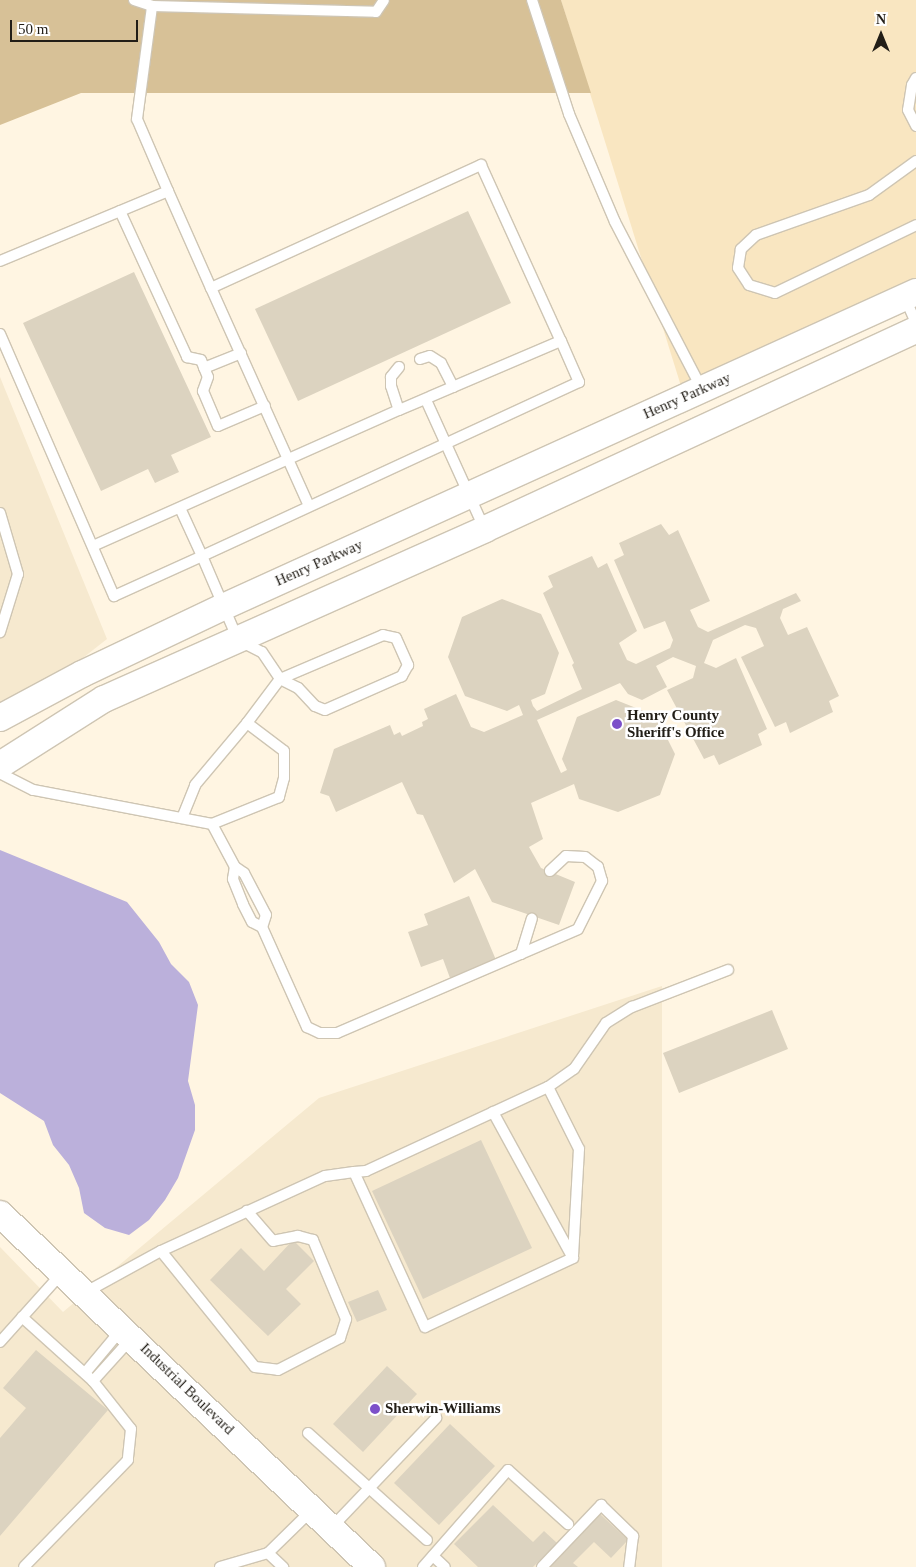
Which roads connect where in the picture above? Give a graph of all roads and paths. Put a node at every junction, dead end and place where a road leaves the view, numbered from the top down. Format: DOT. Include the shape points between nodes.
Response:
graph roads {
  1 [pos="134,0"];
  2 [pos="384,0"];
  3 [pos="532,0"];
  4 [pos="228,4"];
  5 [pos="291,5"];
  6 [pos="152,6"];
  7 [pos="916,78"];
  8 [pos="916,126"];
  9 [pos="916,161"];
  10 [pos="168,191"];
  11 [pos="120,211"];
  12 [pos="916,225"];
  13 [pos="0,261"];
  14 [pos="211,288"];
  15 [pos="910,295"];
  16 [pos="916,323"];
  17 [pos="916,330"];
  18 [pos="0,334"];
  19 [pos="561,340"];
  20 [pos="241,353"];
  21 [pos="420,359"];
  22 [pos="399,367"];
  23 [pos="204,368"];
  24 [pos="453,388"];
  25 [pos="702,389"];
  26 [pos="426,400"];
  27 [pos="266,406"];
  28 [pos="399,410"];
  29 [pos="444,444"];
  30 [pos="290,459"];
  31 [pos="470,495"];
  32 [pos="309,506"];
  33 [pos="180,508"];
  34 [pos="0,513"];
  35 [pos="485,529"];
  36 [pos="93,546"];
  37 [pos="202,556"];
  38 [pos="223,607"];
  39 [pos="0,632"];
  40 [pos="238,640"];
  41 [pos="280,679"];
  42 [pos="0,718"];
  43 [pos="247,723"];
  44 [pos="0,766"];
  45 [pos="0,773"];
  46 [pos="182,818"];
  47 [pos="212,824"];
  48 [pos="235,867"];
  49 [pos="550,870"];
  50 [pos="532,919"];
  51 [pos="262,927"];
  52 [pos="521,954"];
  53 [pos="728,970"];
  54 [pos="548,1086"];
  55 [pos="493,1112"];
  56 [pos="354,1172"];
  57 [pos="247,1212"];
  58 [pos="0,1214"];
  59 [pos="161,1251"];
  60 [pos="573,1258"];
  61 [pos="63,1271"];
  62 [pos="86,1292"];
  63 [pos="22,1317"];
  64 [pos="127,1332"];
  65 [pos="0,1342"];
  66 [pos="85,1373"];
  67 [pos="93,1381"];
  68 [pos="436,1418"];
  69 [pos="308,1433"];
  70 [pos="369,1489"];
  71 [pos="312,1510"];
  72 [pos="568,1524"];
  73 [pos="331,1528"];
  74 [pos="427,1540"];
  75 [pos="268,1554"];
  76 [pos="433,1556"];
  77 [pos="24,1567"];
  78 [pos="220,1567"];
  79 [pos="283,1567"];
  80 [pos="372,1567"];
  81 [pos="423,1567"];
  82 [pos="445,1567"];
  83 [pos="542,1567"];
  84 [pos="629,1567"];
  1 -- 6 [label="lane"];
  2 -- 5 [label="lane" via="376,12"];
  3 -- 25 [label="lane" via="569,114 615,222"];
  4 -- 5 [label="lane"];
  4 -- 6 [label="lane"];
  6 -- 10 [label="lane" via="138,119"];
  7 -- 8 [label="lane" via="908,110"];
  9 -- 12 [label="lane" via="869,195 756,234 741,249 738,268 749,284 775,293"];
  10 -- 11 [label="lane"];
  10 -- 14 [label="lane"];
  11 -- 13 [label="lane"];
  11 -- 23 [label="lane" via="187,357 201,360"];
  14 -- 19 [label="lane" via="481,165"];
  14 -- 20 [label="lane"];
  15 -- 16 [label="lane, Henry Parkway"];
  15 -- 25 [label="street, Henry Parkway"];
  17 -- 35 [label="street"];
  18 -- 36 [label="lane"];
  19 -- 24 [label="lane"];
  19 -- 29 [label="lane" via="579,382"];
  20 -- 23 [label="lane"];
  20 -- 27 [label="lane"];
  21 -- 24 [label="lane" via="430,356 441,363"];
  22 -- 28 [label="lane" via="391,377"];
  23 -- 27 [label="lane" via="208,377 203,391 218,426"];
  24 -- 26 [label="lane"];
  25 -- 31 [label="street, Henry Parkway"];
  26 -- 28 [label="lane"];
  26 -- 29 [label="lane"];
  27 -- 30 [label="lane"];
  28 -- 30 [label="lane"];
  29 -- 31 [label="lane"];
  29 -- 32 [label="lane"];
  30 -- 32 [label="lane"];
  30 -- 33 [label="lane"];
  31 -- 35 [label="lane"];
  31 -- 38 [label="street, Henry Parkway"];
  32 -- 37 [label="lane"];
  33 -- 36 [label="lane"];
  33 -- 37 [label="lane"];
  34 -- 39 [label="lane" via="18,574"];
  35 -- 40 [label="street"];
  36 -- 37 [label="lane" via="114,596"];
  37 -- 38 [label="lane"];
  38 -- 40 [label="lane"];
  38 -- 42 [label="street, Henry Parkway" via="82,674"];
  40 -- 41 [label="lane" via="262,652"];
  40 -- 44 [label="street" via="104,699"];
  41 -- 41 [label="lane" via="298,688 315,706 325,710 402,676 408,665 396,638 383,635"];
  41 -- 43 [label="lane"];
  43 -- 46 [label="lane" via="195,786"];
  43 -- 47 [label="lane" via="284,751 284,778 279,797"];
  45 -- 46 [label="lane" via="33,790"];
  46 -- 47 [label="lane"];
  47 -- 48 [label="lane"];
  48 -- 51 [label="lane" via="233,879 243,904 252,922"];
  48 -- 51 [label="lane" via="244,873 266,915"];
  49 -- 52 [label="lane" via="566,856 586,857 598,867 602,881 578,929"];
  50 -- 52 [label="lane"];
  51 -- 52 [label="lane" via="306,1027 320,1033 337,1033"];
  53 -- 54 [label="lane" via="632,1007 606,1023 574,1069"];
  54 -- 55 [label="lane"];
  54 -- 60 [label="lane" via="579,1149"];
  55 -- 56 [label="lane" via="366,1171"];
  55 -- 60 [label="lane"];
  56 -- 57 [label="lane" via="325,1176"];
  56 -- 60 [label="lane" via="424,1326"];
  57 -- 59 [label="lane"];
  57 -- 59 [label="lane" via="273,1241 298,1236 313,1240 346,1319 340,1338 278,1370 255,1367"];
  58 -- 61 [label="street, Industrial Boulevard"];
  59 -- 62 [label="lane"];
  61 -- 62 [label="street, Industrial Boulevard"];
  61 -- 63 [label="lane"];
  62 -- 64 [label="street, Industrial Boulevard"];
  63 -- 65 [label="lane"];
  63 -- 66 [label="lane"];
  64 -- 66 [label="lane"];
  64 -- 67 [label="lane"];
  64 -- 71 [label="street, Industrial Boulevard"];
  66 -- 67 [label="lane"];
  67 -- 77 [label="lane" via="131,1429 128,1460"];
  68 -- 70 [label="lane"];
  69 -- 70 [label="lane"];
  70 -- 73 [label="lane"];
  70 -- 74 [label="lane"];
  71 -- 73 [label="street, Industrial Boulevard"];
  71 -- 75 [label="lane"];
  72 -- 76 [label="lane" via="508,1470"];
  73 -- 80 [label="street, Industrial Boulevard"];
  75 -- 78 [label="lane"];
  75 -- 79 [label="lane"];
  76 -- 81 [label="lane"];
  76 -- 82 [label="lane"];
  83 -- 84 [label="lane" via="601,1506 633,1536"];
}
